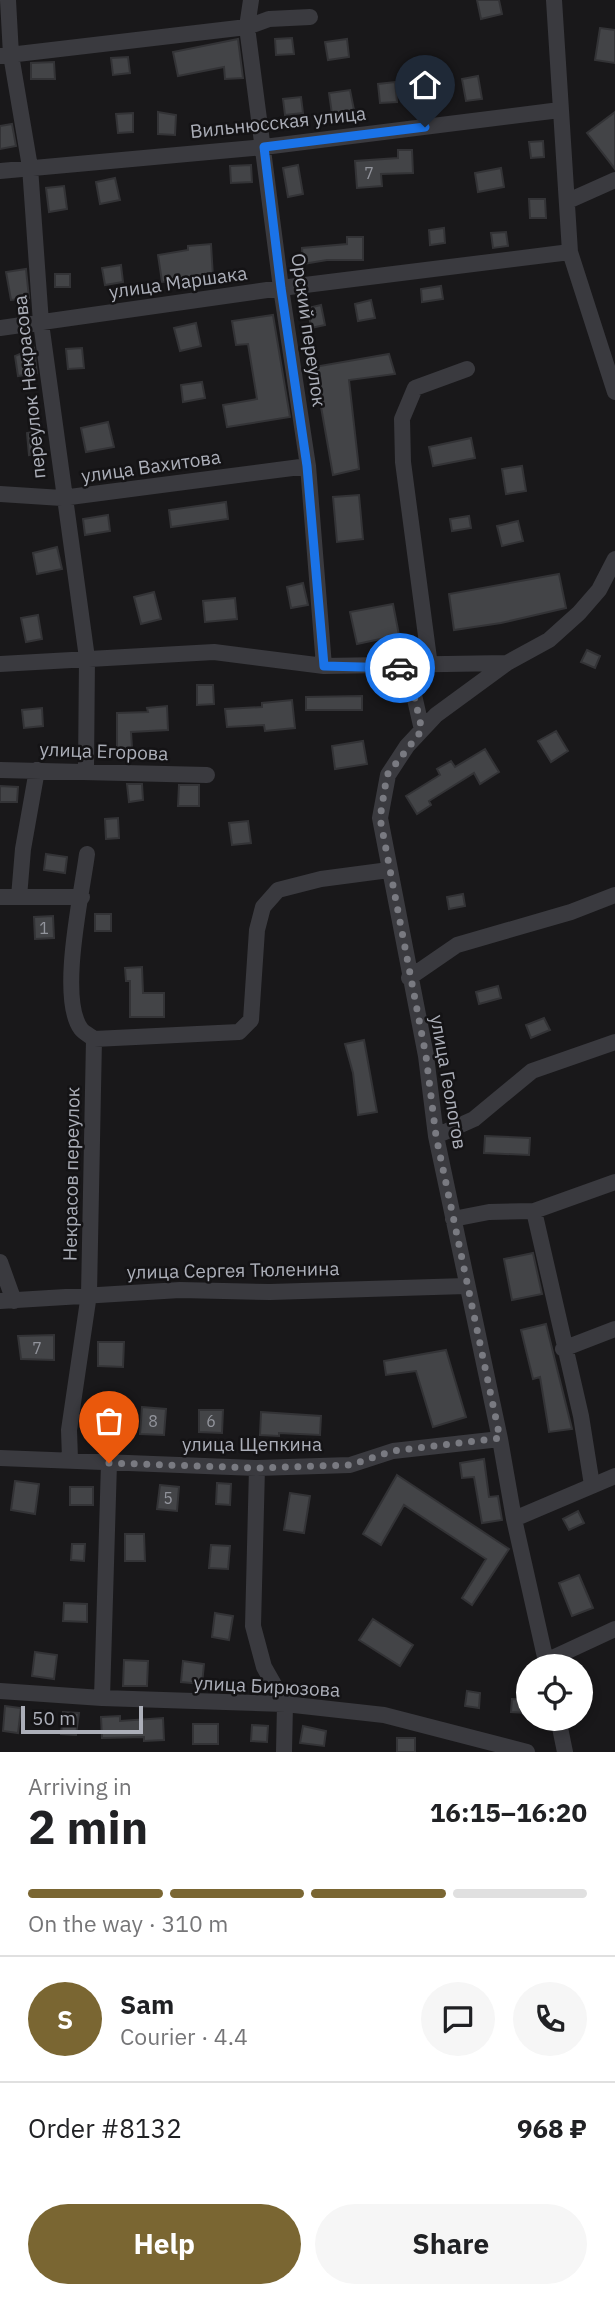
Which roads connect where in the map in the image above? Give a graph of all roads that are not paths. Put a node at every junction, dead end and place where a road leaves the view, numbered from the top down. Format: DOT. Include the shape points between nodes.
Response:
graph roads {
  1 [pos="8,0"];
  2 [pos="251,0"];
  3 [pos="554,0"];
  4 [pos="310,17"];
  5 [pos="247,27"];
  6 [pos="6,55"];
  7 [pos="560,110"];
  8 [pos="264,147"];
  9 [pos="30,167"];
  10 [pos="0,171"];
  11 [pos="615,180"];
  12 [pos="568,201"];
  13 [pos="570,252"];
  14 [pos="281,288"];
  15 [pos="41,323"];
  16 [pos="0,328"];
  17 [pos="467,369"];
  18 [pos="615,392"];
  19 [pos="307,466"];
  20 [pos="0,494"];
  21 [pos="62,498"];
  22 [pos="615,559"];
  23 [pos="87,659"];
  24 [pos="507,663"];
  25 [pos="0,664"];
  26 [pos="324,666"];
  27 [pos="399,666"];
  28 [pos="430,666"];
  29 [pos="422,730"];
  30 [pos="0,770"];
  31 [pos="37,770"];
  32 [pos="86,770"];
  33 [pos="206,775"];
  34 [pos="87,854"];
  35 [pos="389,870"];
  36 [pos="615,895"];
  37 [pos="0,897"];
  38 [pos="19,897"];
  39 [pos="82,897"];
  40 [pos="409,978"];
  41 [pos="94,1039"];
  42 [pos="615,1042"];
  43 [pos="436,1136"];
  44 [pos="615,1182"];
  45 [pos="534,1211"];
  46 [pos="453,1219"];
  47 [pos="0,1262"];
  48 [pos="466,1286"];
  49 [pos="89,1294"];
  50 [pos="7,1301"];
  51 [pos="615,1329"];
  52 [pos="564,1349"];
  53 [pos="500,1438"];
  54 [pos="0,1458"];
  55 [pos="70,1459"];
  56 [pos="109,1463"];
  57 [pos="257,1468"];
  58 [pos="615,1476"];
  59 [pos="592,1485"];
  60 [pos="514,1519"];
  61 [pos="615,1629"];
  62 [pos="544,1654"];
  63 [pos="564,1654"];
  64 [pos="0,1691"];
  65 [pos="102,1698"];
  66 [pos="285,1704"];
  67 [pos="561,1731"];
  68 [pos="284,1752"];
  69 [pos="527,1752"];
  70 [pos="565,1752"];
  1 -- 6 [label="street, переулок Некрасова"];
  2 -- 5 [label="street, Орский переулок"];
  3 -- 7 [label="street"];
  4 -- 5 [label="street" via="269,19"];
  5 -- 6 [label="street"];
  5 -- 8 [label="street, Орский переулок"];
  6 -- 9 [label="street, переулок Некрасова"];
  7 -- 8 [label="street, Вильнюсская улица"];
  7 -- 12 [label="street"];
  8 -- 9 [label="street, Вильнюсская улица"];
  8 -- 14 [label="street, Орский переулок"];
  9 -- 10 [label="street, Вильнюсская улица"];
  9 -- 15 [label="street, переулок Некрасова"];
  11 -- 12 [label="street"];
  12 -- 13 [label="street"];
  13 -- 14 [label="street, улица Маршака"];
  13 -- 18 [label="street"];
  14 -- 15 [label="street, улица Маршака"];
  14 -- 19 [label="street, Орский переулок"];
  15 -- 16 [label="street, улица Маршака"];
  15 -- 21 [label="street, переулок Некрасова"];
  17 -- 28 [label="street" via="415,388 402,419 403,462"];
  19 -- 21 [label="street, улица Вахитова"];
  19 -- 26 [label="street, Орский переулок"];
  20 -- 21 [label="street, улица Вахитова"];
  21 -- 23 [label="street, переулок Некрасова"];
  22 -- 24 [label="street, улица Геологов" via="599,590 579,613 549,640"];
  23 -- 25 [label="street"];
  23 -- 26 [label="street" via="214,652"];
  23 -- 32 [label="street, переулок Некрасова"];
  24 -- 28 [label="street"];
  24 -- 29 [label="street, улица Геологов"];
  26 -- 27 [label="street"];
  27 -- 28 [label="street"];
  27 -- 29 [label="street" via="414,695"];
  29 -- 35 [label="street, улица Геологов" via="387,775 380,818"];
  30 -- 31 [label="street, улица Егорова"];
  31 -- 32 [label="street, улица Егорова"];
  31 -- 38 [label="street"];
  32 -- 33 [label="street, улица Егорова"];
  34 -- 39 [label="street"];
  35 -- 40 [label="street, улица Геологов"];
  35 -- 41 [label="street" via="278,890 263,907 257,930 253,1011 239,1032"];
  36 -- 40 [label="street" via="457,945"];
  37 -- 38 [label="street"];
  38 -- 39 [label="street"];
  39 -- 41 [label="street" via="70,994 80,1028"];
  40 -- 43 [label="street, улица Геологов" via="426,1056"];
  41 -- 49 [label="street, Некрасов переулок"];
  42 -- 43 [label="street" via="532,1071 474,1119"];
  43 -- 46 [label="street, улица Геологов"];
  44 -- 45 [label="street"];
  45 -- 46 [label="street"];
  45 -- 52 [label="street"];
  46 -- 48 [label="street, улица Геологов"];
  47 -- 50 [label="street"];
  48 -- 49 [label="street, улица Сергея Тюленина"];
  48 -- 53 [label="street, улица Геологов"];
  49 -- 50 [label="street, улица Сергея Тюленина"];
  49 -- 55 [label="street, Некрасов переулок" via="69,1430"];
  51 -- 52 [label="street"];
  52 -- 59 [label="street"];
  53 -- 57 [label="street, улица Щепкина" via="393,1451 350,1465"];
  53 -- 60 [label="street, улица Геологов"];
  54 -- 55 [label="street, улица Щепкина"];
  55 -- 56 [label="street, улица Щепкина"];
  56 -- 57 [label="street, улица Щепкина"];
  56 -- 65 [label="street"];
  57 -- 66 [label="street" via="253,1626 264,1667"];
  58 -- 59 [label="street"];
  59 -- 60 [label="street"];
  60 -- 62 [label="street, улица Геологов"];
  61 -- 63 [label="street"];
  64 -- 65 [label="street, улица Бирюзова"];
  65 -- 66 [label="street, улица Бирюзова"];
  66 -- 68 [label="street"];
  66 -- 69 [label="street, улица Бирюзова" via="384,1715"];
  67 -- 70 [label="street"];
}
